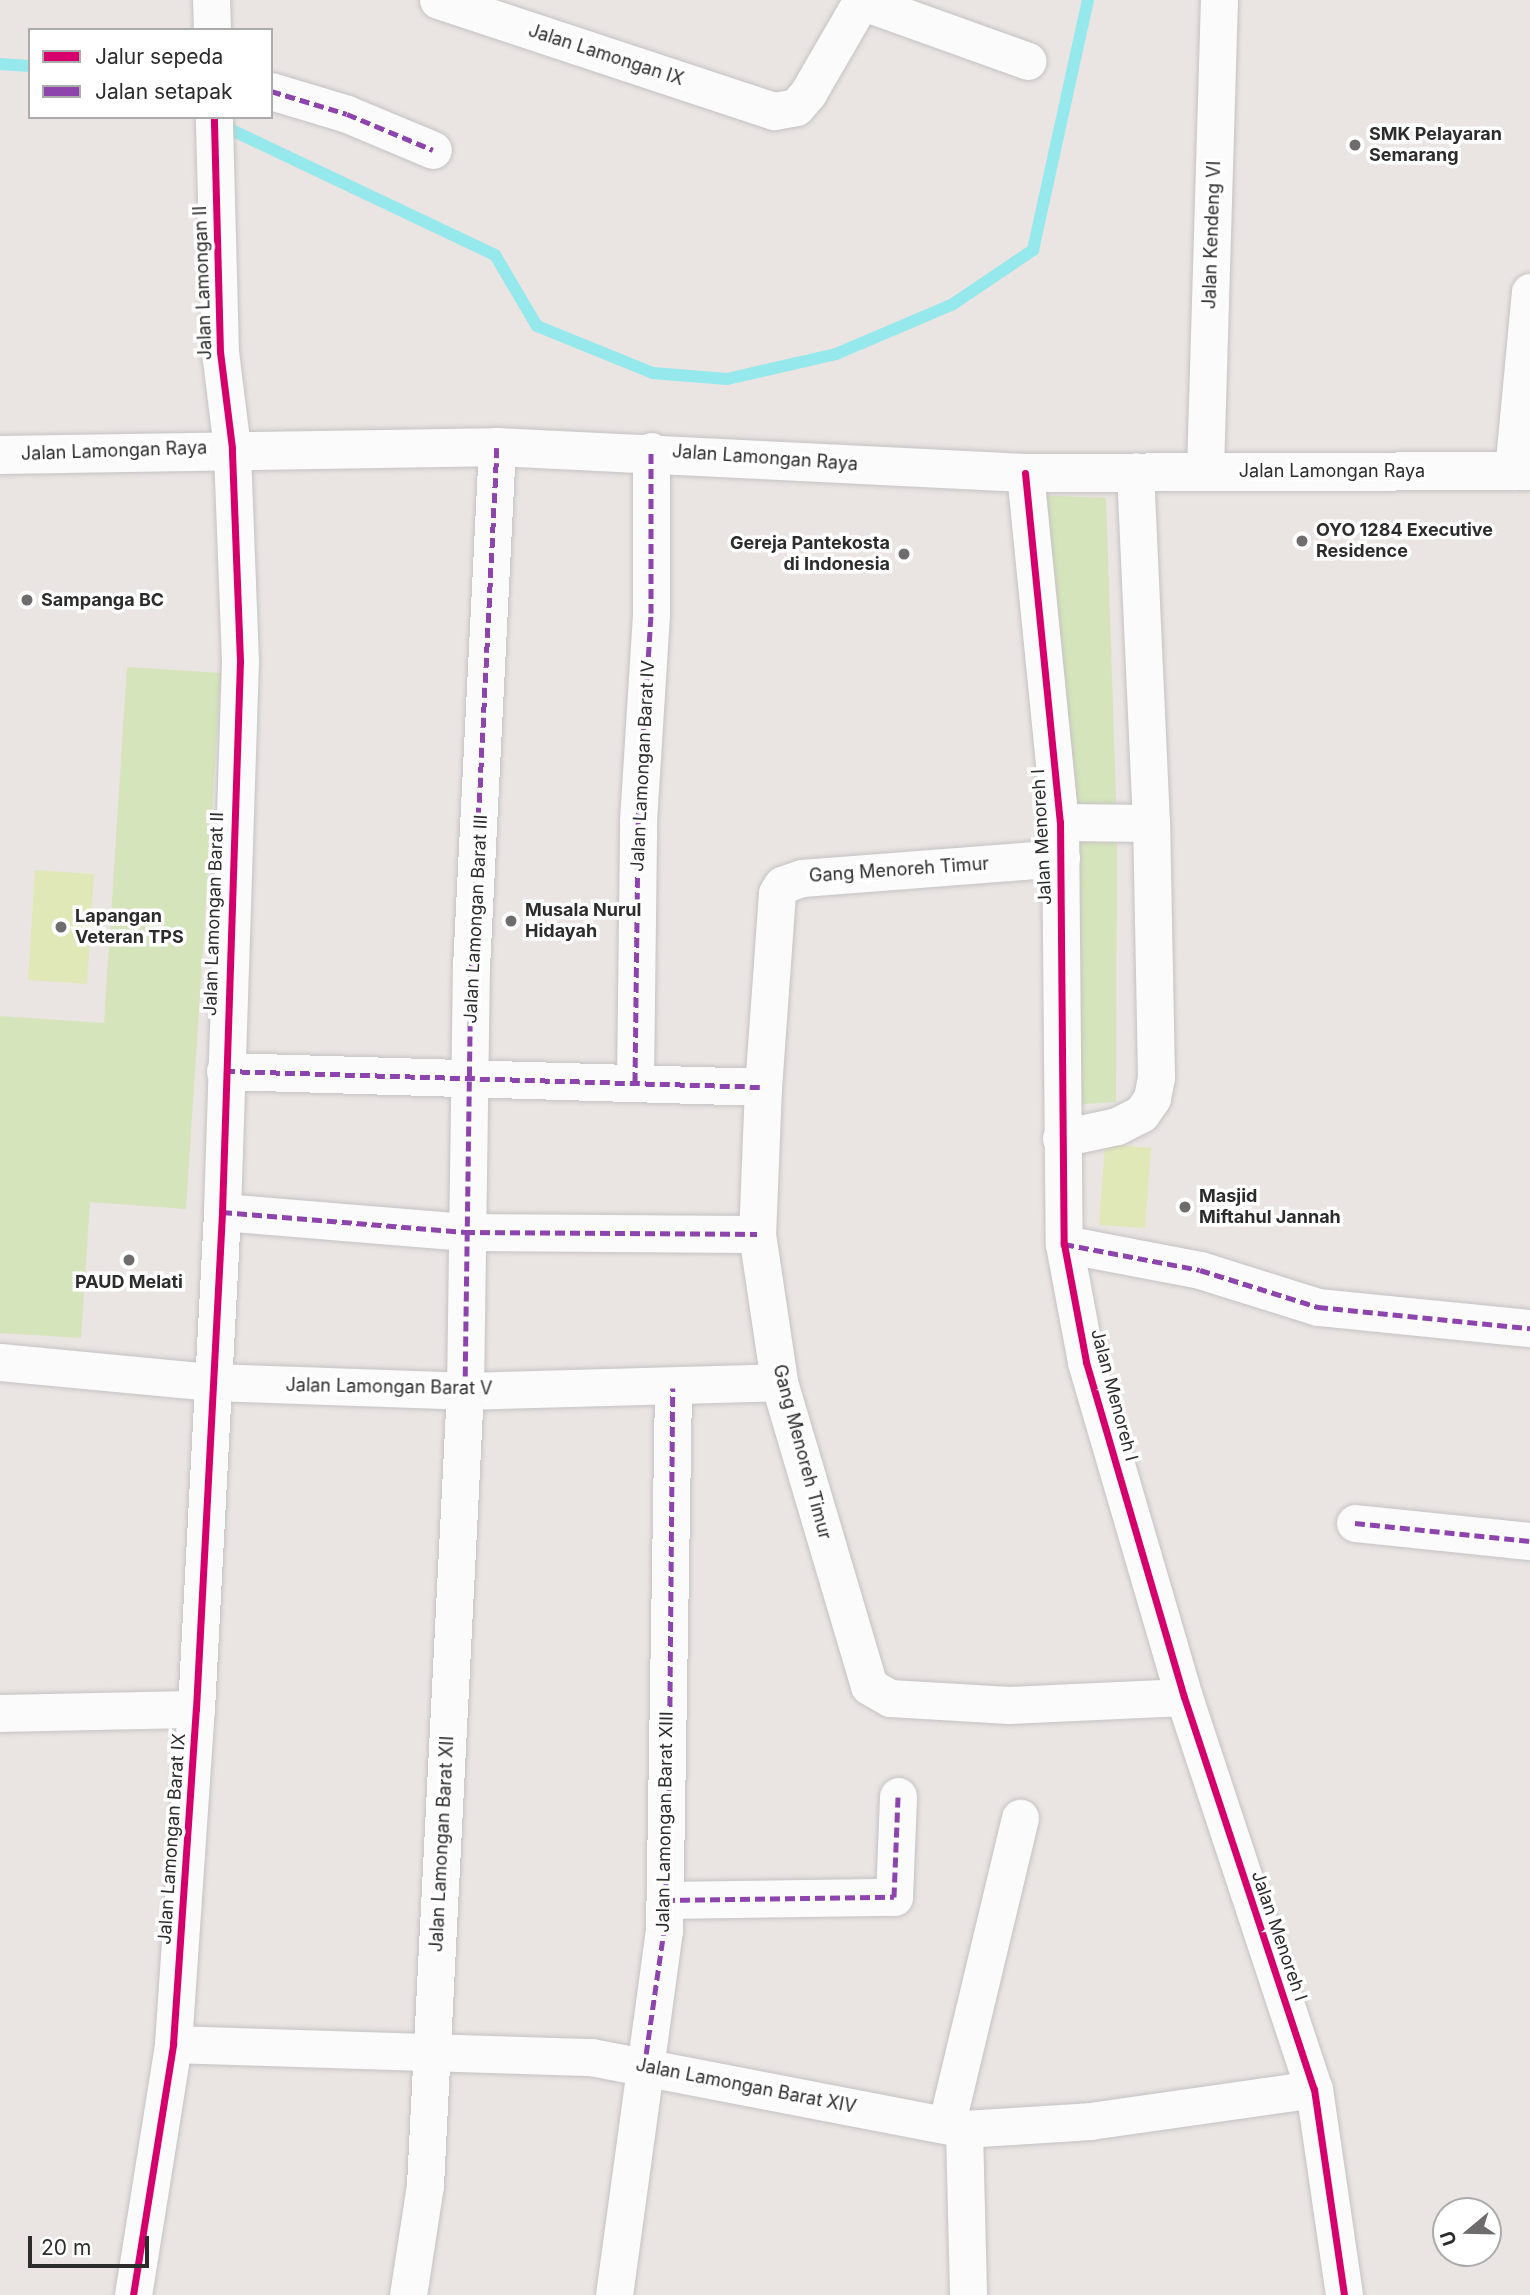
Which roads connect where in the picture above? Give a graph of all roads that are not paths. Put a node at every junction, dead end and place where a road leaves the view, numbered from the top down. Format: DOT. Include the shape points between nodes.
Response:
graph roads {
  1 [pos="211,0"];
  2 [pos="438,0"];
  3 [pos="1219,0"];
  4 [pos="861,1"];
  5 [pos="212,28"];
  6 [pos="1028,61"];
  7 [pos="273,92"];
  8 [pos="214,119"];
  9 [pos="433,150"];
  10 [pos="1530,292"];
  11 [pos="497,447"];
  12 [pos="232,448"];
  13 [pos="651,451"];
  14 [pos="0,455"];
  15 [pos="1205,470"];
  16 [pos="1135,471"];
  17 [pos="1522,471"];
  18 [pos="1025,473"];
  19 [pos="1060,822"];
  20 [pos="1151,823"];
  21 [pos="1061,858"];
  22 [pos="225,1071"];
  23 [pos="470,1079"];
  24 [pos="635,1082"];
  25 [pos="763,1087"];
  26 [pos="1061,1138"];
  27 [pos="222,1212"];
  28 [pos="465,1232"];
  29 [pos="757,1234"];
  30 [pos="1064,1244"];
  31 [pos="1530,1328"];
  32 [pos="0,1362"];
  33 [pos="212,1382"];
  34 [pos="779,1382"];
  35 [pos="673,1388"];
  36 [pos="465,1391"];
  37 [pos="1355,1523"];
  38 [pos="1530,1541"];
  39 [pos="1184,1696"];
  40 [pos="197,1709"];
  41 [pos="0,1713"];
  42 [pos="898,1796"];
  43 [pos="1020,1818"];
  44 [pos="665,1900"];
  45 [pos="173,2044"];
  46 [pos="432,2053"];
  47 [pos="644,2069"];
  48 [pos="1314,2089"];
  49 [pos="956,2126"];
  50 [pos="133,2295"];
  51 [pos="408,2295"];
  52 [pos="614,2295"];
  53 [pos="968,2295"];
  54 [pos="1344,2295"];
  1 -- 5 [label="street"];
  2 -- 4 [label="street, Jalan Lamongan IX" via="774,111 796,107 808,93"];
  3 -- 15 [label="street, Jalan Kendeng VI"];
  4 -- 6 [label="street"];
  7 -- 9 [label="street" via="347,114"];
  8 -- 12 [label="street, Jalan Lamongan II" via="220,352"];
  10 -- 17 [label="street"];
  11 -- 12 [label="street, Jalan Lamongan Raya"];
  11 -- 13 [label="street, Jalan Lamongan Raya"];
  11 -- 23 [label="street, Jalan Lamongan Barat III"];
  12 -- 14 [label="street, Jalan Lamongan Raya"];
  12 -- 22 [label="street, Jalan Lamongan Barat II" via="240,661"];
  13 -- 18 [label="street, Jalan Lamongan Raya"];
  13 -- 24 [label="street, Jalan Lamongan Barat IV" via="651,613 638,821"];
  15 -- 16 [label="street, Jalan Lamongan Raya"];
  15 -- 17 [label="street, Jalan Lamongan Raya"];
  16 -- 18 [label="street, Jalan Lamongan Raya"];
  16 -- 20 [label="street"];
  18 -- 19 [label="street, Jalan Menoreh I"];
  19 -- 20 [label="street"];
  19 -- 21 [label="street, Jalan Menoreh I"];
  20 -- 26 [label="street" via="1152,1098 1141,1114 1117,1126"];
  21 -- 25 [label="street, Gang Menoreh Timur" via="802,878 782,885"];
  21 -- 26 [label="street, Jalan Menoreh I"];
  22 -- 23 [label="street"];
  22 -- 27 [label="street, Jalan Lamongan Barat II"];
  23 -- 24 [label="street"];
  23 -- 28 [label="street, Jalan Lamongan Barat III"];
  24 -- 25 [label="street"];
  25 -- 29 [label="street, Gang Menoreh Timur"];
  26 -- 30 [label="street, Jalan Menoreh I"];
  27 -- 28 [label="street"];
  27 -- 33 [label="street, Jalan Lamongan Barat II"];
  28 -- 29 [label="street"];
  28 -- 36 [label="street, Jalan Lamongan Barat III"];
  29 -- 34 [label="street, Gang Menoreh Timur"];
  30 -- 31 [label="street" via="1200,1270 1318,1307"];
  30 -- 39 [label="street, Jalan Menoreh I" via="1086,1362"];
  32 -- 33 [label="street, Jalan Lamongan Barat V"];
  33 -- 36 [label="street, Jalan Lamongan Barat V"];
  33 -- 40 [label="street, Jalan Lamongan Barat IX"];
  34 -- 35 [label="street, Jalan Lamongan Barat V"];
  34 -- 39 [label="street, Gang Menoreh Timur" via="865,1675 877,1693 890,1698 1009,1705"];
  35 -- 36 [label="street, Jalan Lamongan Barat V"];
  35 -- 44 [label="street, Jalan Lamongan Barat XIII"];
  36 -- 46 [label="street, Jalan Lamongan Barat XII"];
  37 -- 38 [label="street"];
  39 -- 48 [label="street, Jalan Menoreh I"];
  40 -- 41 [label="street"];
  40 -- 45 [label="street, Jalan Lamongan Barat IX"];
  42 -- 44 [label="street" via="894,1897"];
  43 -- 49 [label="street"];
  44 -- 47 [label="street, Jalan Lamongan Barat XIII"];
  45 -- 46 [label="street, Jalan Lamongan Barat XIV"];
  45 -- 50 [label="street, Jalan Lamongan Barat IX"];
  46 -- 47 [label="street, Jalan Lamongan Barat XIV" via="591,2057"];
  46 -- 51 [label="street, Jalan Lamongan Barat XII" via="425,2185"];
  47 -- 49 [label="street, Jalan Lamongan Barat XIV"];
  47 -- 52 [label="street, Jalan Lamongan Barat XIII"];
  48 -- 49 [label="street, Jalan Lamongan Barat XIV" via="1090,2122"];
  48 -- 54 [label="street, Jalan Menoreh I"];
  49 -- 53 [label="street"];
}
